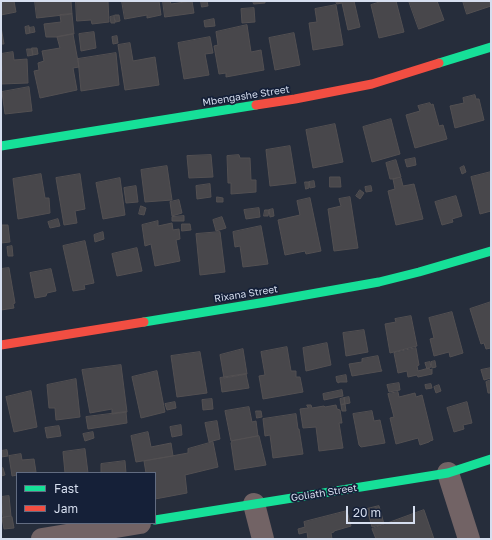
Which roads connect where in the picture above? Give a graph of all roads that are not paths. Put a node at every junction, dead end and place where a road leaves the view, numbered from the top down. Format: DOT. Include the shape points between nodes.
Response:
graph roads {
  1 [pos="491,47"];
  2 [pos="1,146"];
  3 [pos="491,251"];
  4 [pos="1,345"];
  5 [pos="491,459"];
  6 [pos="448,473"];
  7 [pos="254,504"];
  8 [pos="156,520"];
  9 [pos="134,524"];
  10 [pos="53,538"];
  11 [pos="263,539"];
  12 [pos="469,539"];
  1 -- 2 [label="street, Mbengashe Street" via="364,85 295,99"];
  3 -- 4 [label="street, Rixana Street" via="378,282"];
  5 -- 6 [label="street, Goliath Street"];
  6 -- 7 [label="street, Goliath Street"];
  6 -- 12 [label="street"];
  7 -- 8 [label="street, Goliath Street"];
  7 -- 11 [label="street"];
  9 -- 10 [label="street"];
}
